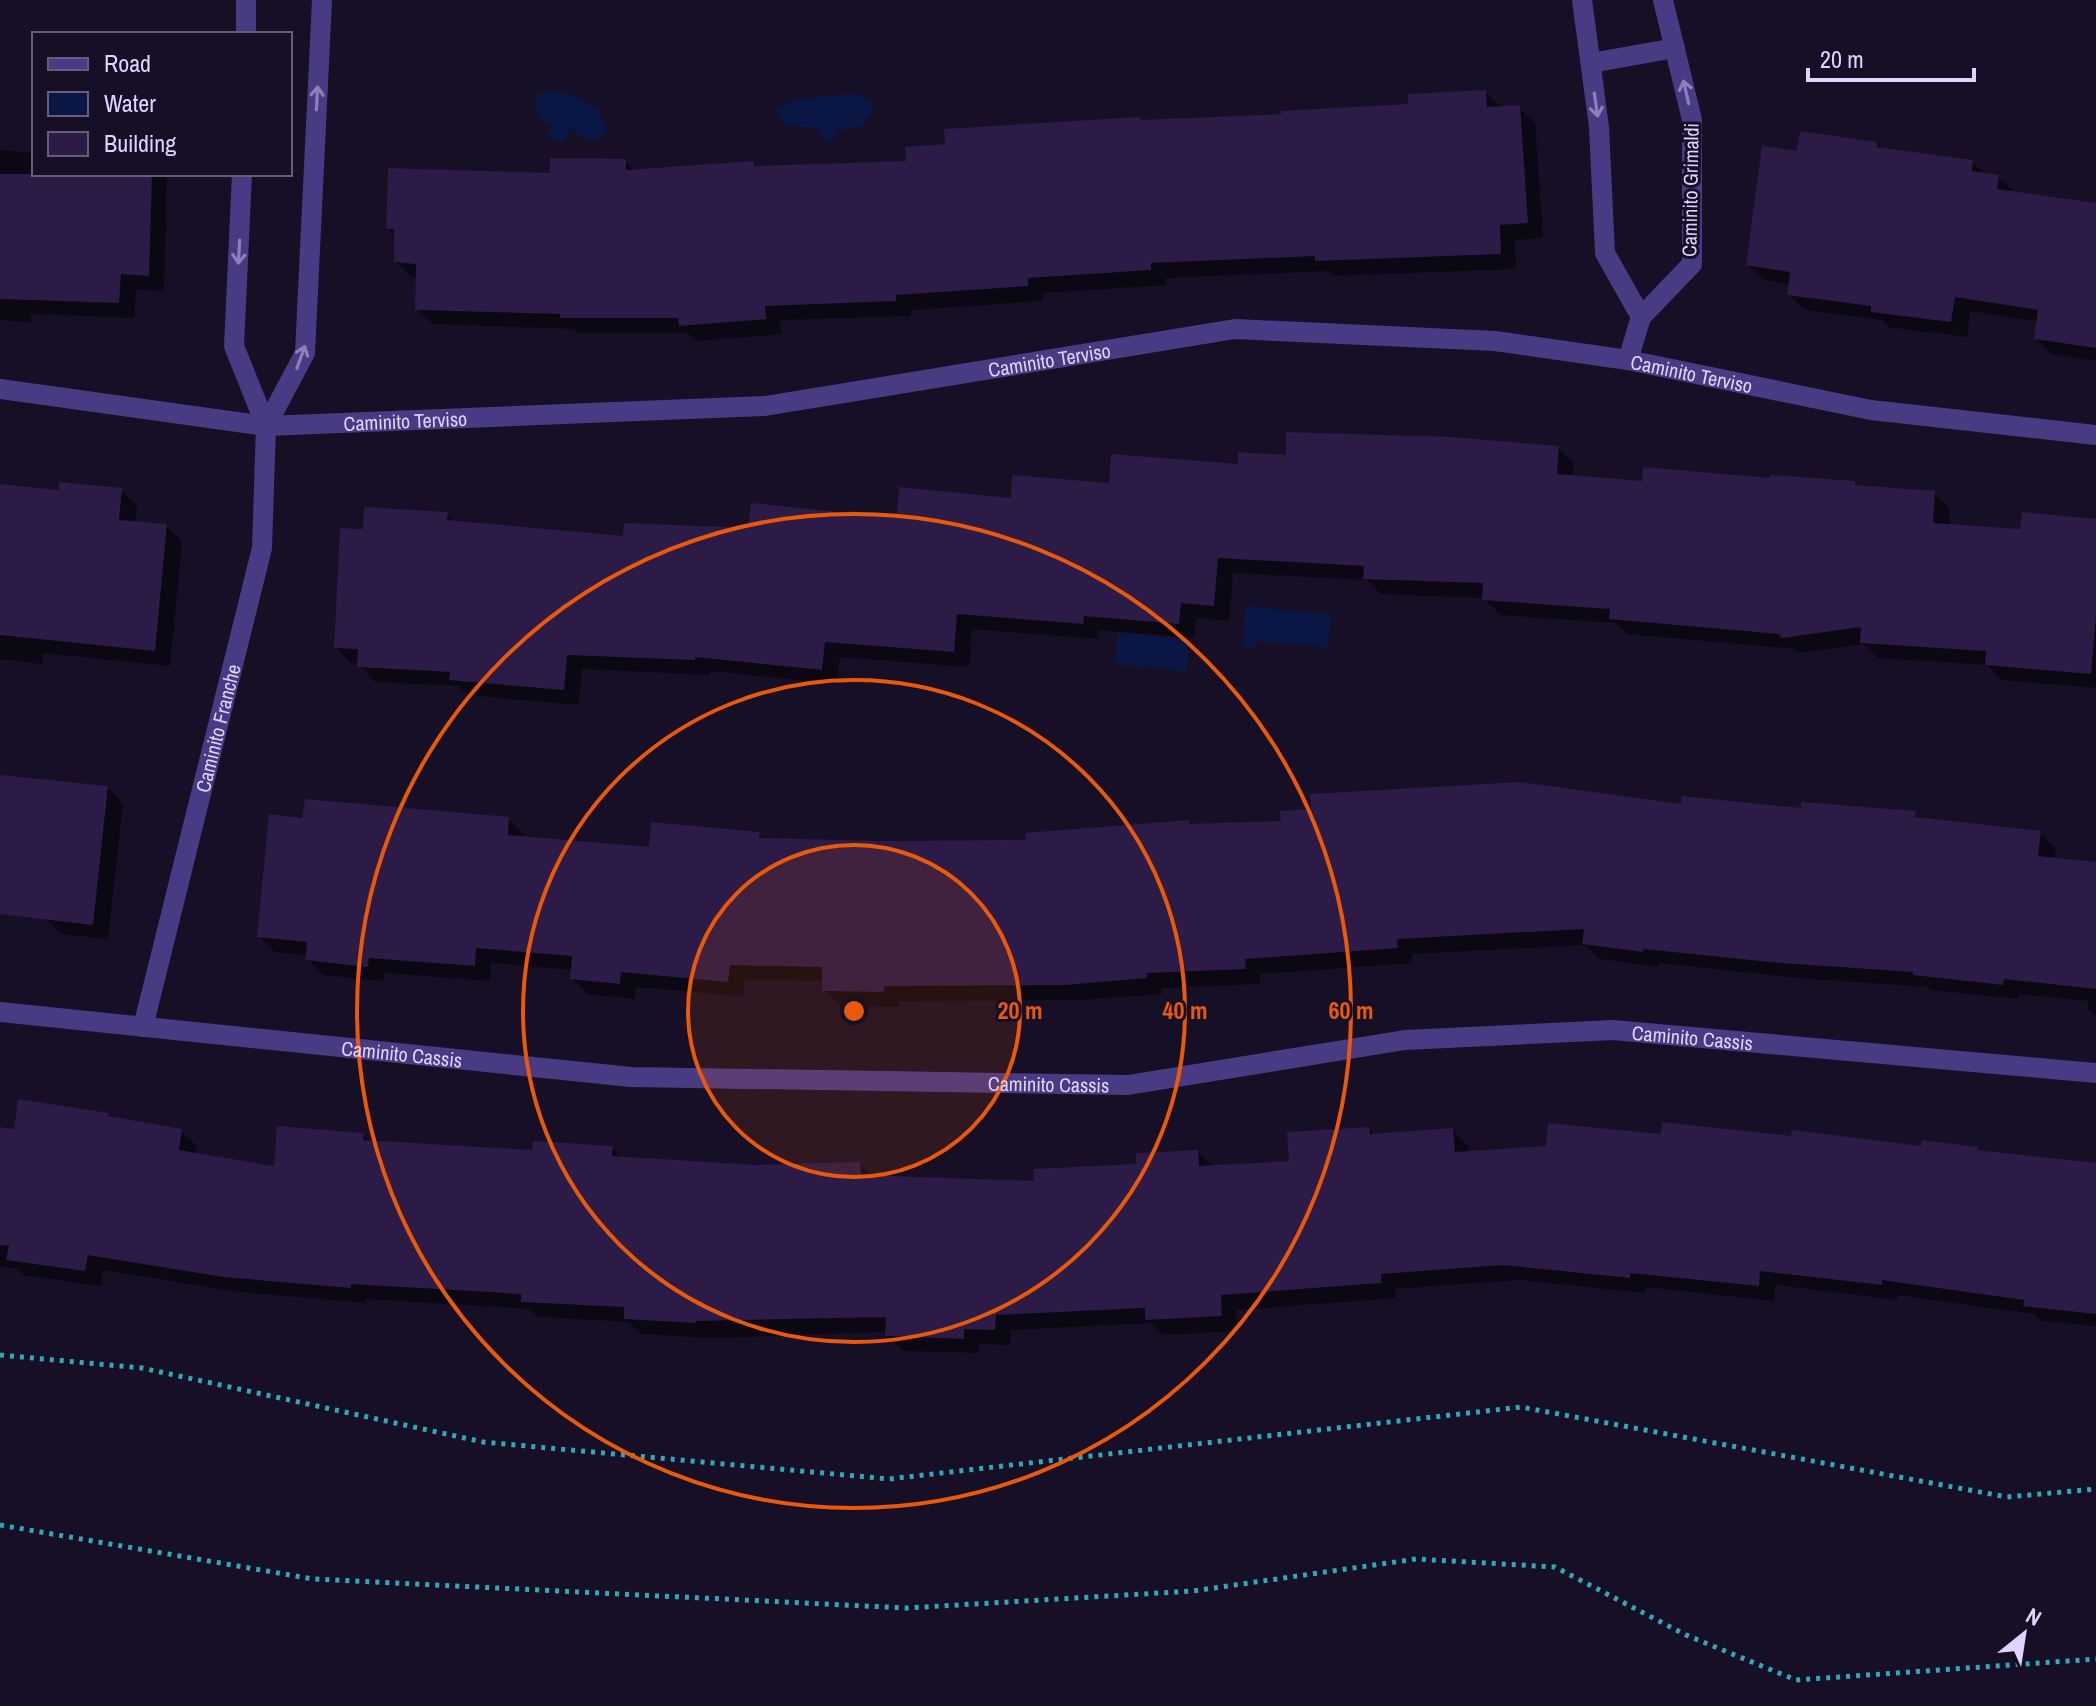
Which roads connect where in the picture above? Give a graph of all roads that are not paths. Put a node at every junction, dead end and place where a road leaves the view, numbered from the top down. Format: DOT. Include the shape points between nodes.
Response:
graph roads {
  1 [pos="246,0"];
  2 [pos="322,0"];
  3 [pos="1582,0"];
  4 [pos="1663,0"];
  5 [pos="246,32"];
  6 [pos="1675,48"];
  7 [pos="1591,63"];
  8 [pos="242,176"];
  9 [pos="1641,317"];
  10 [pos="1628,360"];
  11 [pos="0,389"];
  12 [pos="266,426"];
  13 [pos="2096,435"];
  14 [pos="0,1012"];
  15 [pos="143,1027"];
  16 [pos="2096,1073"];
  1 -- 5 [label="street"];
  12 -- 2 [label="street, Caminito Franche, one-way" via="305,353"];
  3 -- 7 [label="street"];
  4 -- 6 [label="street, Caminito Grimaldi"];
  6 -- 7 [label="street"];
  9 -- 6 [label="street, Caminito Grimaldi, one-way" via="1692,264 1692,120"];
  7 -- 9 [label="street, one-way" via="1605,253"];
  8 -- 12 [label="street, Caminito Franche, one-way" via="234,346"];
  9 -- 10 [label="street, Caminito Grimaldi"];
  10 -- 12 [label="street, Caminito Terviso" via="1495,341 1235,329 765,406"];
  10 -- 13 [label="street, Caminito Terviso" via="1871,410"];
  11 -- 12 [label="street, Caminito Terviso"];
  12 -- 15 [label="street, Caminito Franche" via="262,548"];
  14 -- 15 [label="street, Caminito Cassis"];
  15 -- 16 [label="street, Caminito Cassis" via="631,1077 1128,1085 1405,1040 1613,1030"];
}
